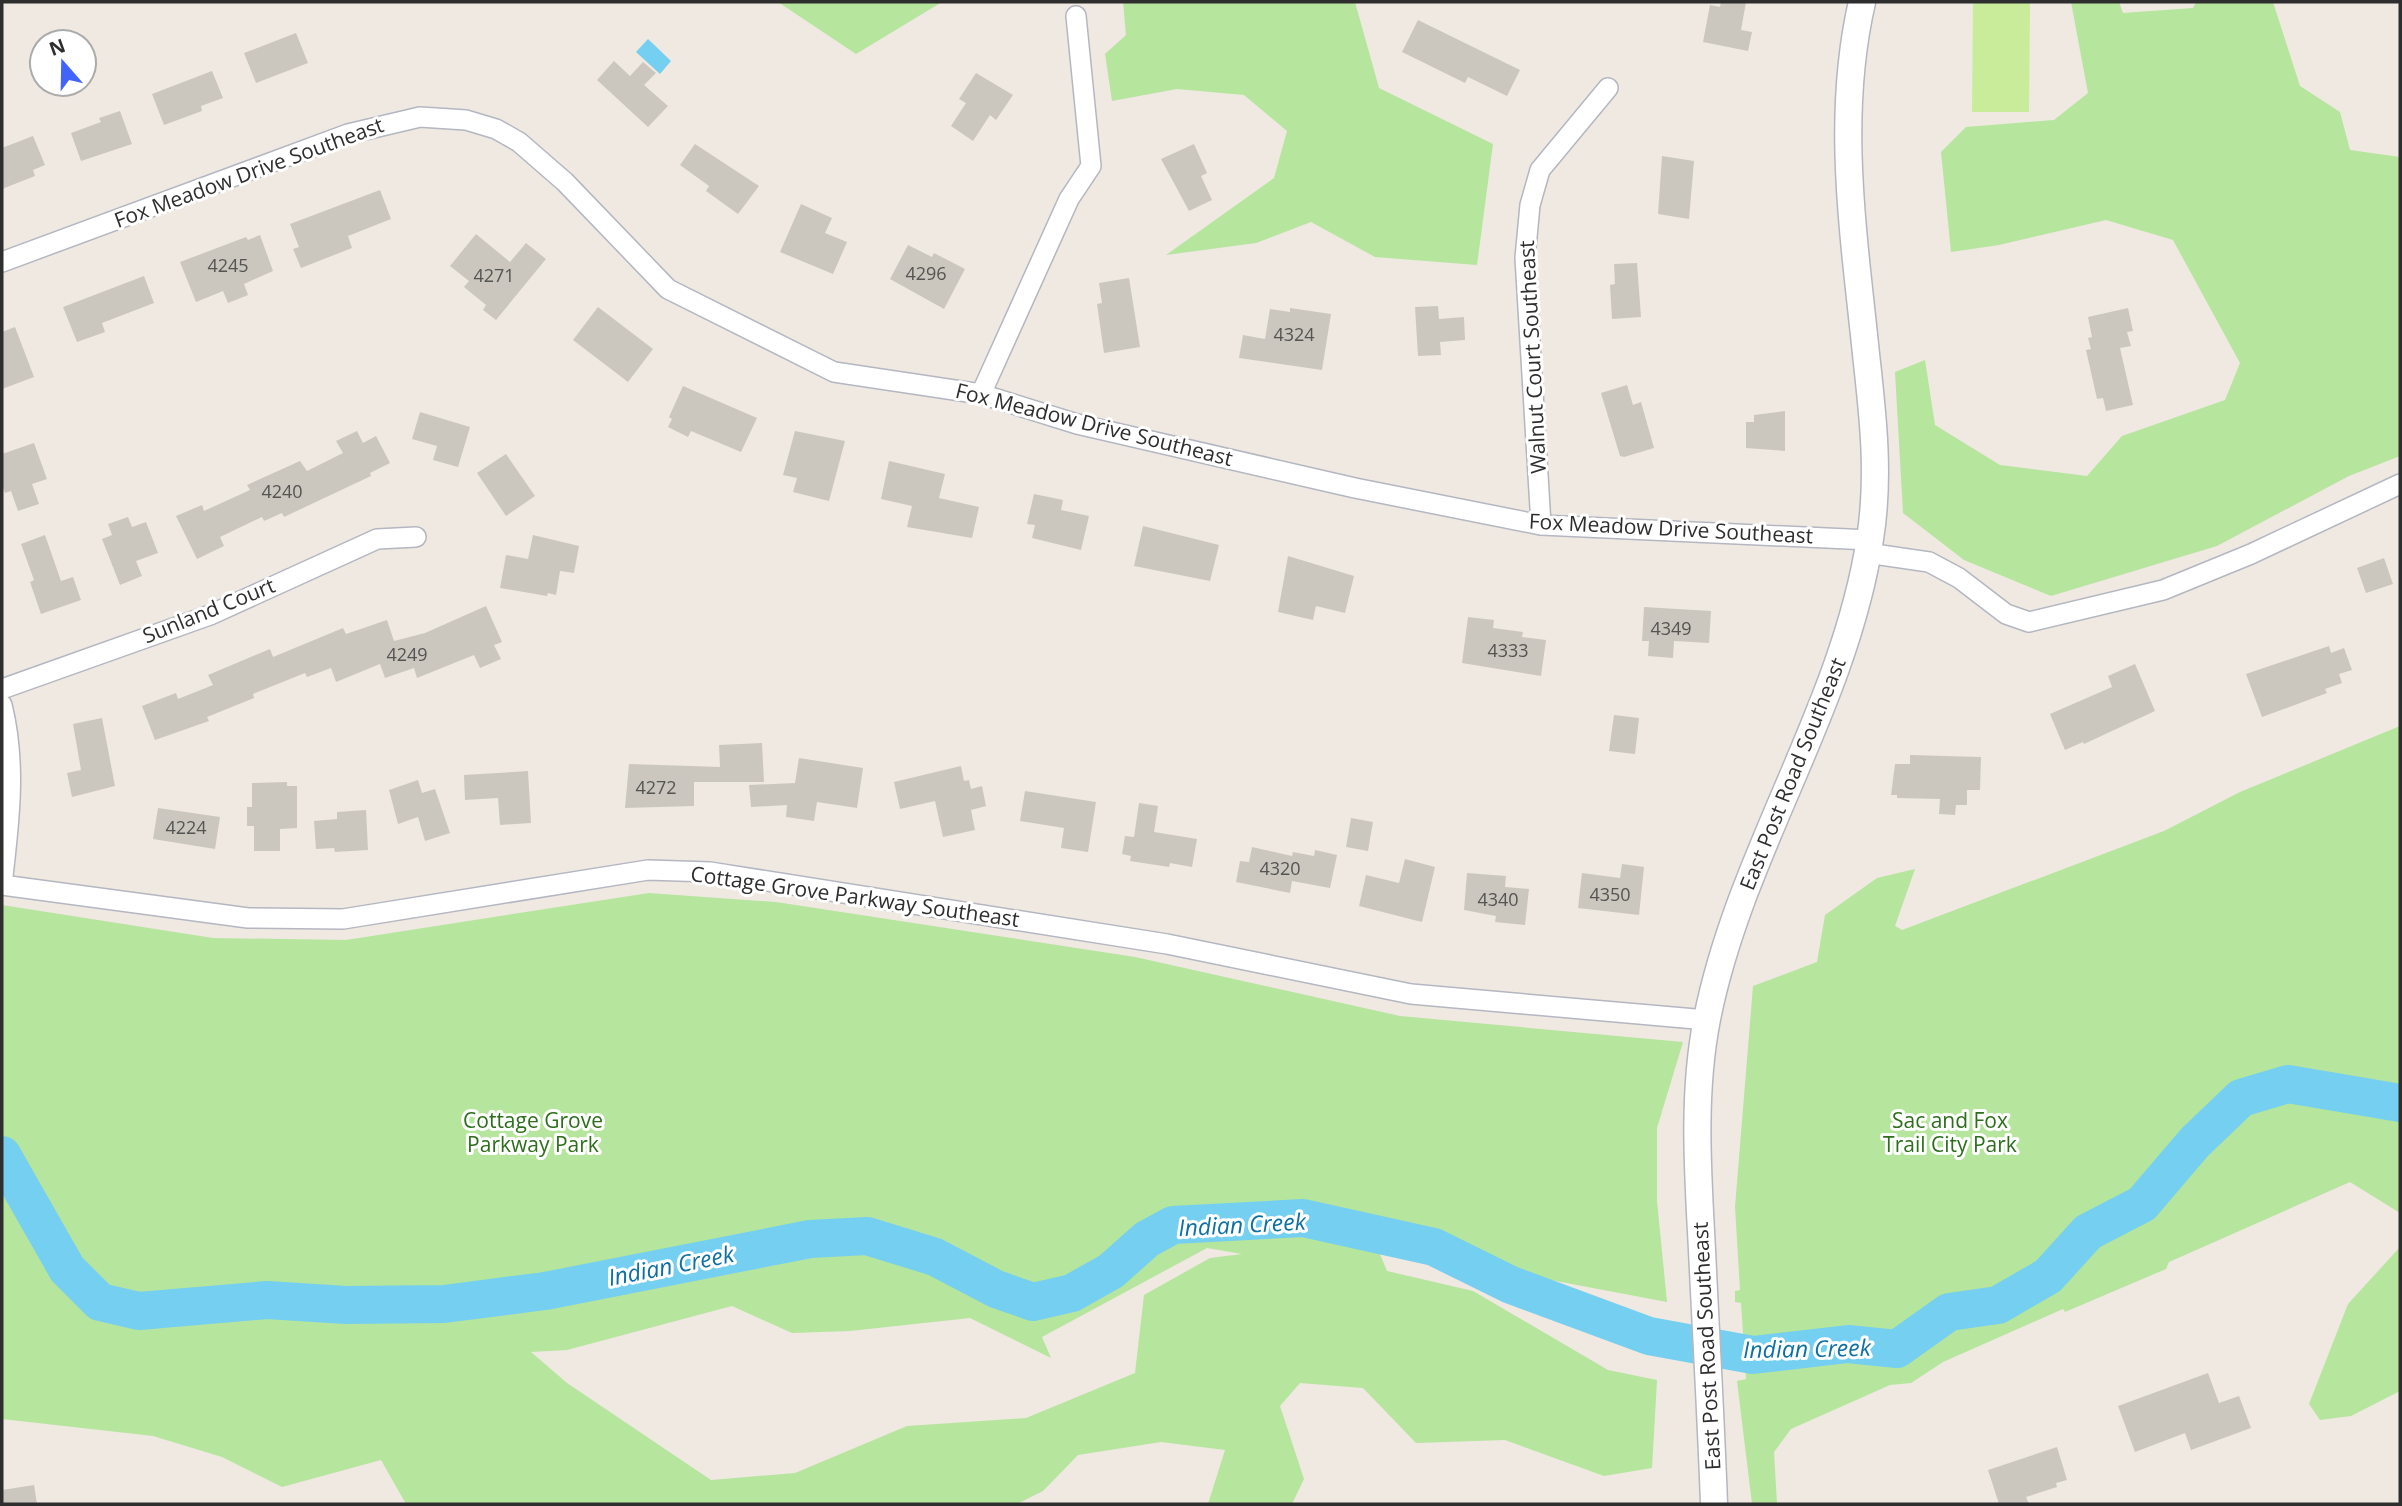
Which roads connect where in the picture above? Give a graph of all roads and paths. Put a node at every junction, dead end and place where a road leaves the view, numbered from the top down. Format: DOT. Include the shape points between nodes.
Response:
graph roads {
  1 [pos="1862,2"];
  2 [pos="1076,16"];
  3 [pos="1608,88"];
  4 [pos="2,262"];
  5 [pos="981,394"];
  6 [pos="2400,484"];
  7 [pos="1542,525"];
  8 [pos="416,537"];
  9 [pos="1869,546"];
  10 [pos="2,689"];
  11 [pos="2,705"];
  12 [pos="2,885"];
  13 [pos="1707,1020"];
  14 [pos="1714,1504"];
  1 -- 9 [label="main road, East Post Road Southeast" via="1850,71 1846,144 1874,429"];
  2 -- 5 [label="street" via="1091,166 1069,199"];
  3 -- 7 [label="street, Walnut Court Southeast" via="1540,170 1530,205 1525,258"];
  4 -- 5 [label="street, Fox Meadow Drive Southeast" via="348,134 420,117 456,118 496,129 519,142 565,182 668,289 834,372"];
  5 -- 7 [label="street, Fox Meadow Drive Southeast" via="1077,424 1355,488"];
  6 -- 9 [label="street, Fox Meadow Drive Southeast" via="2163,590 2029,622 2006,614 1930,562"];
  7 -- 9 [label="street, Fox Meadow Drive Southeast"];
  8 -- 10 [label="street, Sunland Court" via="377,539 210,615"];
  9 -- 13 [label="main road, East Post Road Southeast" via="1830,692 1740,910"];
  11 -- 12 [label="street" via="9,733 11,809"];
  12 -- 13 [label="street, Cottage Grove Parkway Southeast" via="248,918 343,919 648,870 710,872 1167,944 1410,994"];
  13 -- 14 [label="main road, East Post Road Southeast" via="1696,1116"];
}
